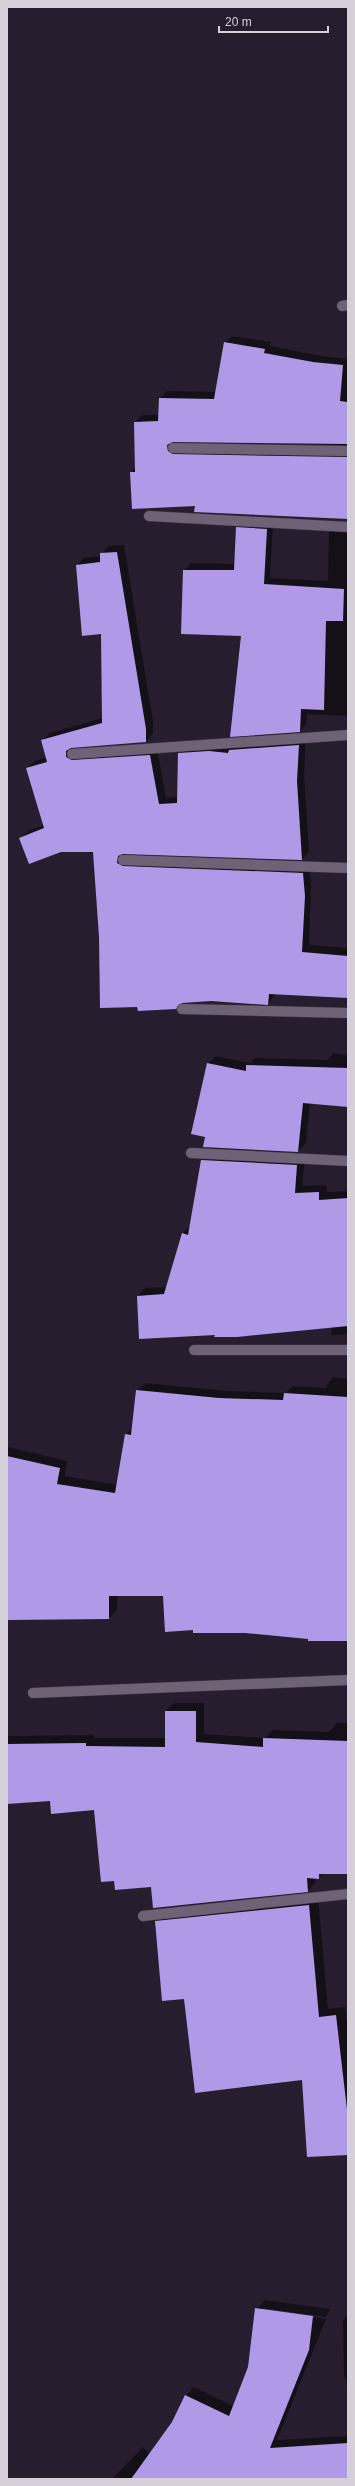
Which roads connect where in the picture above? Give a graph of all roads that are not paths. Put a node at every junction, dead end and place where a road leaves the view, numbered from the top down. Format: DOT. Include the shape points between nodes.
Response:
graph roads {
  1 [pos="173,448"];
  2 [pos="348,451"];
  3 [pos="149,516"];
  4 [pos="348,527"];
  5 [pos="348,735"];
  6 [pos="72,754"];
  7 [pos="123,860"];
  8 [pos="348,868"];
  9 [pos="182,1009"];
  10 [pos="348,1013"];
  11 [pos="191,1153"];
  12 [pos="348,1161"];
  13 [pos="194,1350"];
  14 [pos="348,1350"];
  15 [pos="348,1680"];
  16 [pos="33,1693"];
  17 [pos="348,1894"];
  18 [pos="143,1916"];
  1 -- 2 [label="street"];
  3 -- 4 [label="street"];
  5 -- 6 [label="street"];
  7 -- 8 [label="street"];
  9 -- 10 [label="street"];
  11 -- 12 [label="street"];
  13 -- 14 [label="street"];
  15 -- 16 [label="street"];
  17 -- 18 [label="street"];
}
